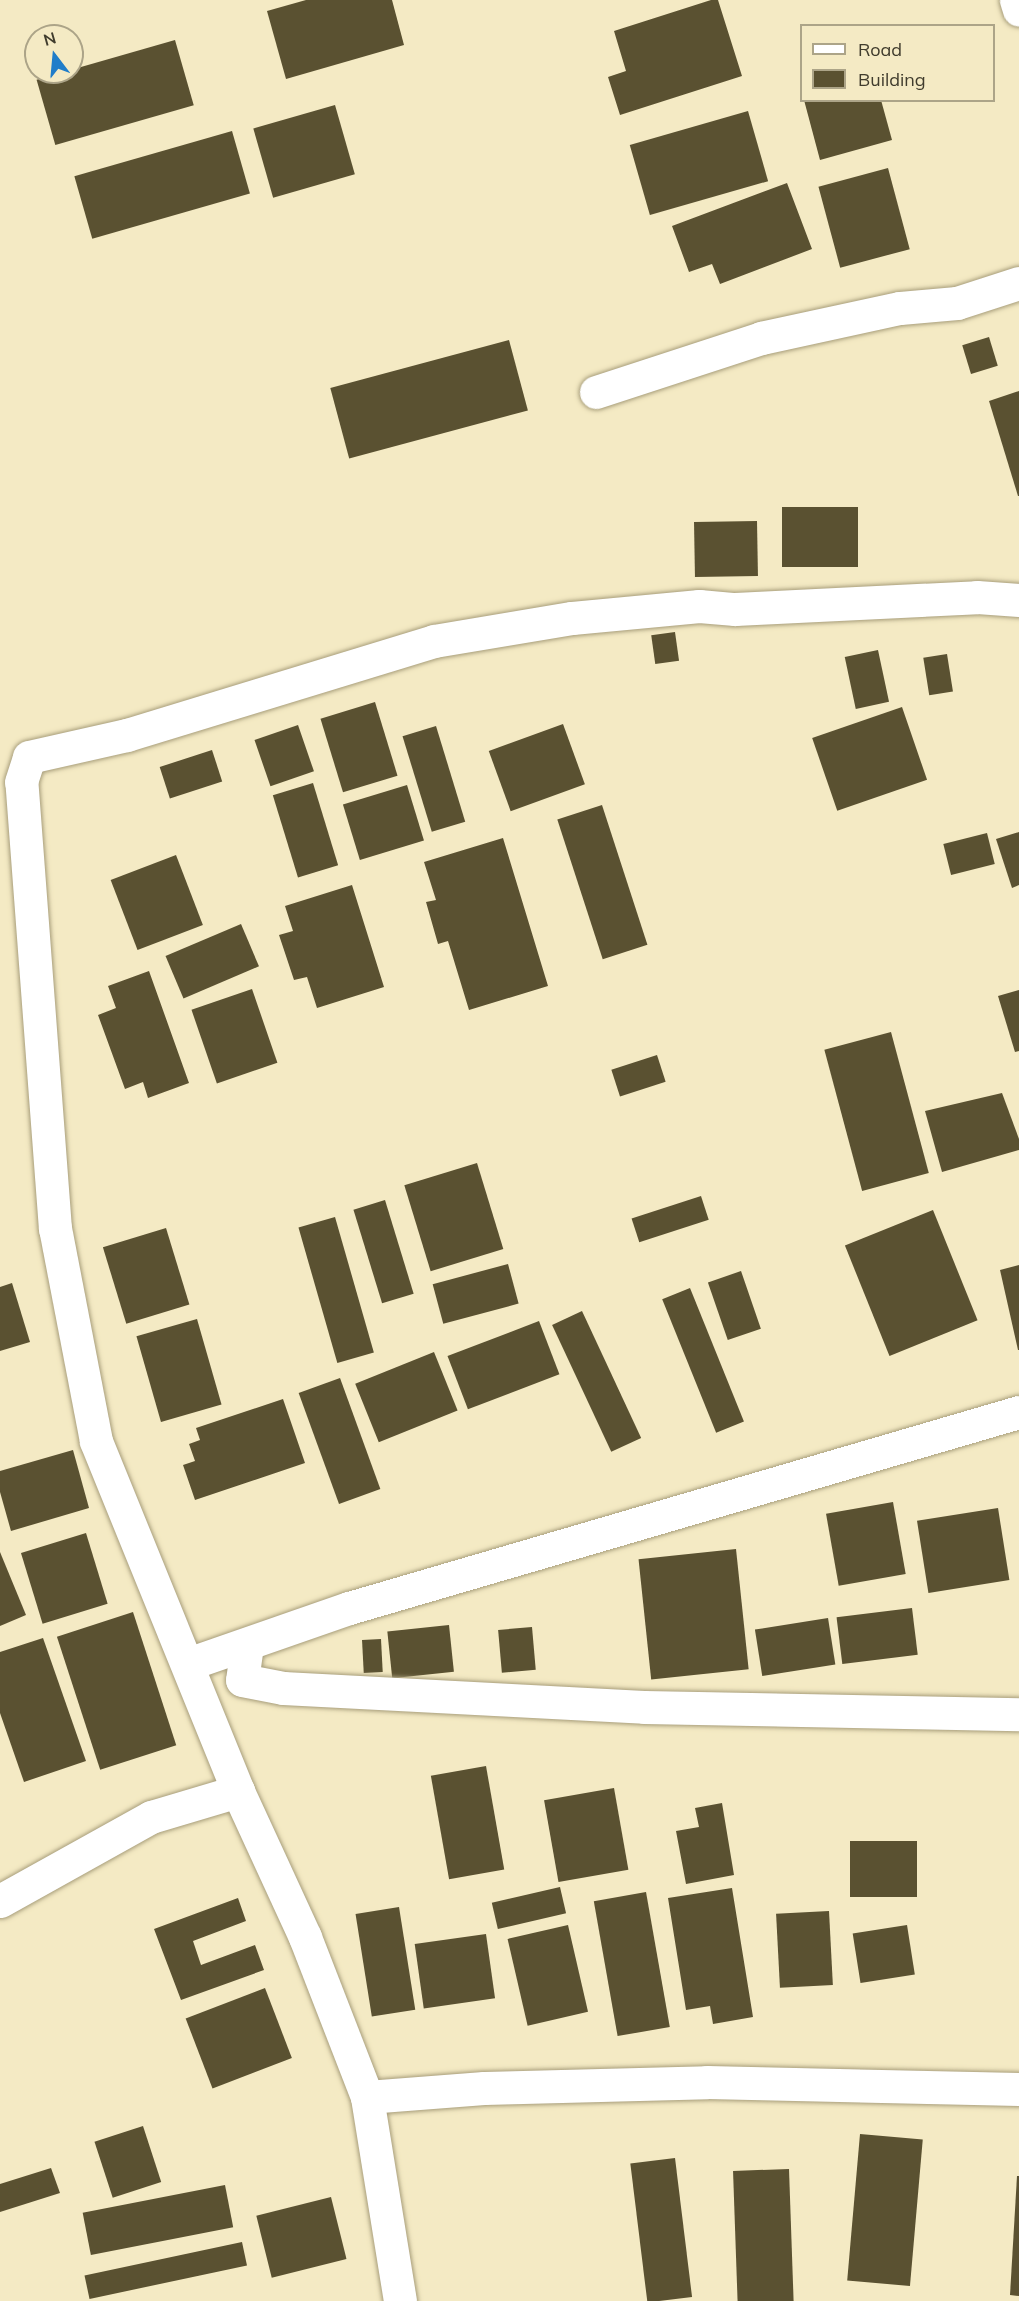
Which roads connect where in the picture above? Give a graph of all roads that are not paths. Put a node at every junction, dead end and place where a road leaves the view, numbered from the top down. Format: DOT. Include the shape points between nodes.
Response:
graph roads {
  1 [pos="1016,0"];
  2 [pos="1019,10"];
  3 [pos="1019,283"];
  4 [pos="596,392"];
  5 [pos="1019,600"];
  6 [pos="15,758"];
  7 [pos="1019,1412"];
  8 [pos="247,1645"];
  9 [pos="188,1664"];
  10 [pos="1019,1714"];
  11 [pos="238,1791"];
  12 [pos="0,1901"];
  13 [pos="1019,2090"];
  14 [pos="367,2097"];
  15 [pos="400,2301"];
  1 -- 2 [label="street"];
  3 -- 4 [label="street" via="957,303 900,308 761,338"];
  5 -- 6 [label="street" via="977,597 735,609 699,606 572,618 434,641 127,735"];
  6 -- 9 [label="street" via="21,782 55,1229 96,1441"];
  7 -- 8 [label="street" via="349,1608"];
  8 -- 9 [label="street"];
  8 -- 10 [label="street" via="242,1680 283,1688 644,1707"];
  9 -- 11 [label="street"];
  11 -- 12 [label="street" via="151,1817"];
  11 -- 14 [label="street" via="305,1937"];
  13 -- 14 [label="street" via="707,2082 484,2088"];
  14 -- 15 [label="street"];
}
